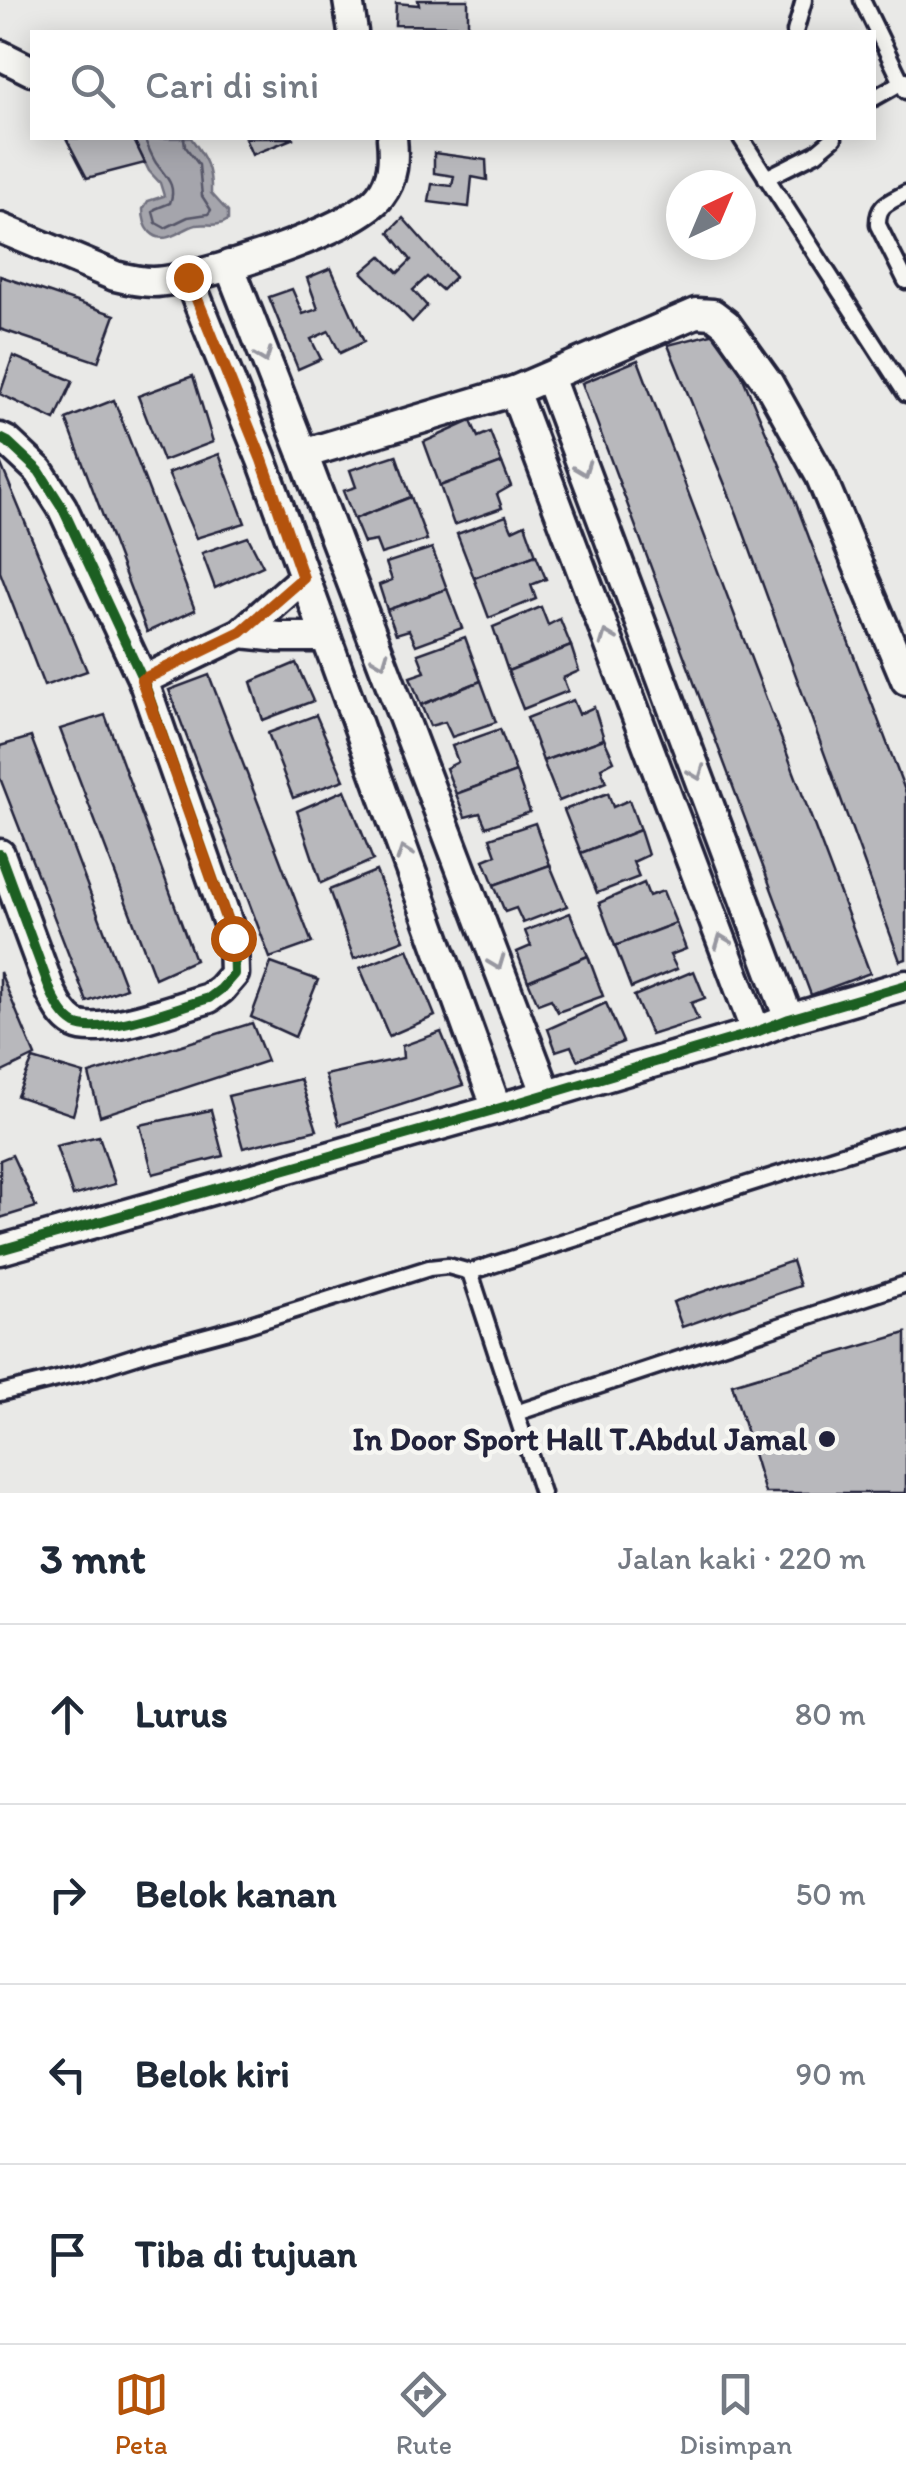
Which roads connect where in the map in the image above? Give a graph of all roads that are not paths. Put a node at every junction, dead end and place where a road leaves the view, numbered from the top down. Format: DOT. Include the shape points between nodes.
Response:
graph roads {
  1 [pos="348,0"];
  2 [pos="804,0"];
  3 [pos="862,0"];
  4 [pos="353,30"];
  5 [pos="796,30"];
  6 [pos="0,55"];
  7 [pos="30,69"];
  8 [pos="905,84"];
  9 [pos="876,97"];
  10 [pos="392,140"];
  11 [pos="742,140"];
  12 [pos="832,140"];
  13 [pos="766,178"];
  14 [pos="906,193"];
  15 [pos="0,228"];
  16 [pos="228,266"];
  17 [pos="188,277"];
  18 [pos="906,281"];
  19 [pos="549,378"];
  20 [pos="514,391"];
  21 [pos="906,394"];
  22 [pos="0,438"];
  23 [pos="303,454"];
  24 [pos="303,578"];
  25 [pos="241,632"];
  26 [pos="326,637"];
  27 [pos="142,680"];
  28 [pos="906,680"];
  29 [pos="0,854"];
  30 [pos="906,985"];
  31 [pos="789,1019"];
  32 [pos="756,1032"];
  33 [pos="547,1095"];
  34 [pos="498,1109"];
  35 [pos="906,1134"];
  36 [pos="0,1250"];
  37 [pos="470,1272"];
  38 [pos="906,1284"];
  39 [pos="0,1393"];
  40 [pos="516,1412"];
  41 [pos="542,1493"];
  1 -- 4 [label="street"];
  2 -- 5 [label="lane"];
  3 -- 8 [label="lane"];
  6 -- 7 [label="street"];
  8 -- 9 [label="lane"];
  10 -- 16 [label="street" via="389,182 372,205 312,237"];
  11 -- 13 [label="lane"];
  12 -- 13 [label="lane"];
  13 -- 21 [label="lane"];
  14 -- 18 [label="lane" via="877,215"];
  15 -- 17 [label="street" via="134,281"];
  16 -- 17 [label="street"];
  16 -- 23 [label="street, one-way"];
  17 -- 24 [label="street"];
  19 -- 20 [label="street"];
  19 -- 28 [label="street" via="696,313 726,324 821,477"];
  19 -- 31 [label="street, one-way"];
  20 -- 23 [label="street"];
  32 -- 20 [label="street, one-way"];
  22 -- 27 [label="street" via="39,471 62,507"];
  23 -- 33 [label="street, one-way"];
  24 -- 25 [label="street"];
  24 -- 26 [label="street"];
  25 -- 26 [label="street"];
  25 -- 27 [label="street"];
  34 -- 26 [label="street, one-way"];
  27 -- 29 [label="street" via="233,938 234,974 209,998 118,1025 75,1024 51,992"];
  30 -- 31 [label="street"];
  31 -- 32 [label="street"];
  32 -- 33 [label="street"];
  33 -- 34 [label="street"];
  34 -- 36 [label="street"];
  35 -- 37 [label="lane"];
  37 -- 39 [label="lane" via="429,1268"];
  37 -- 40 [label="lane"];
  38 -- 40 [label="lane"];
  40 -- 41 [label="lane"];
}
